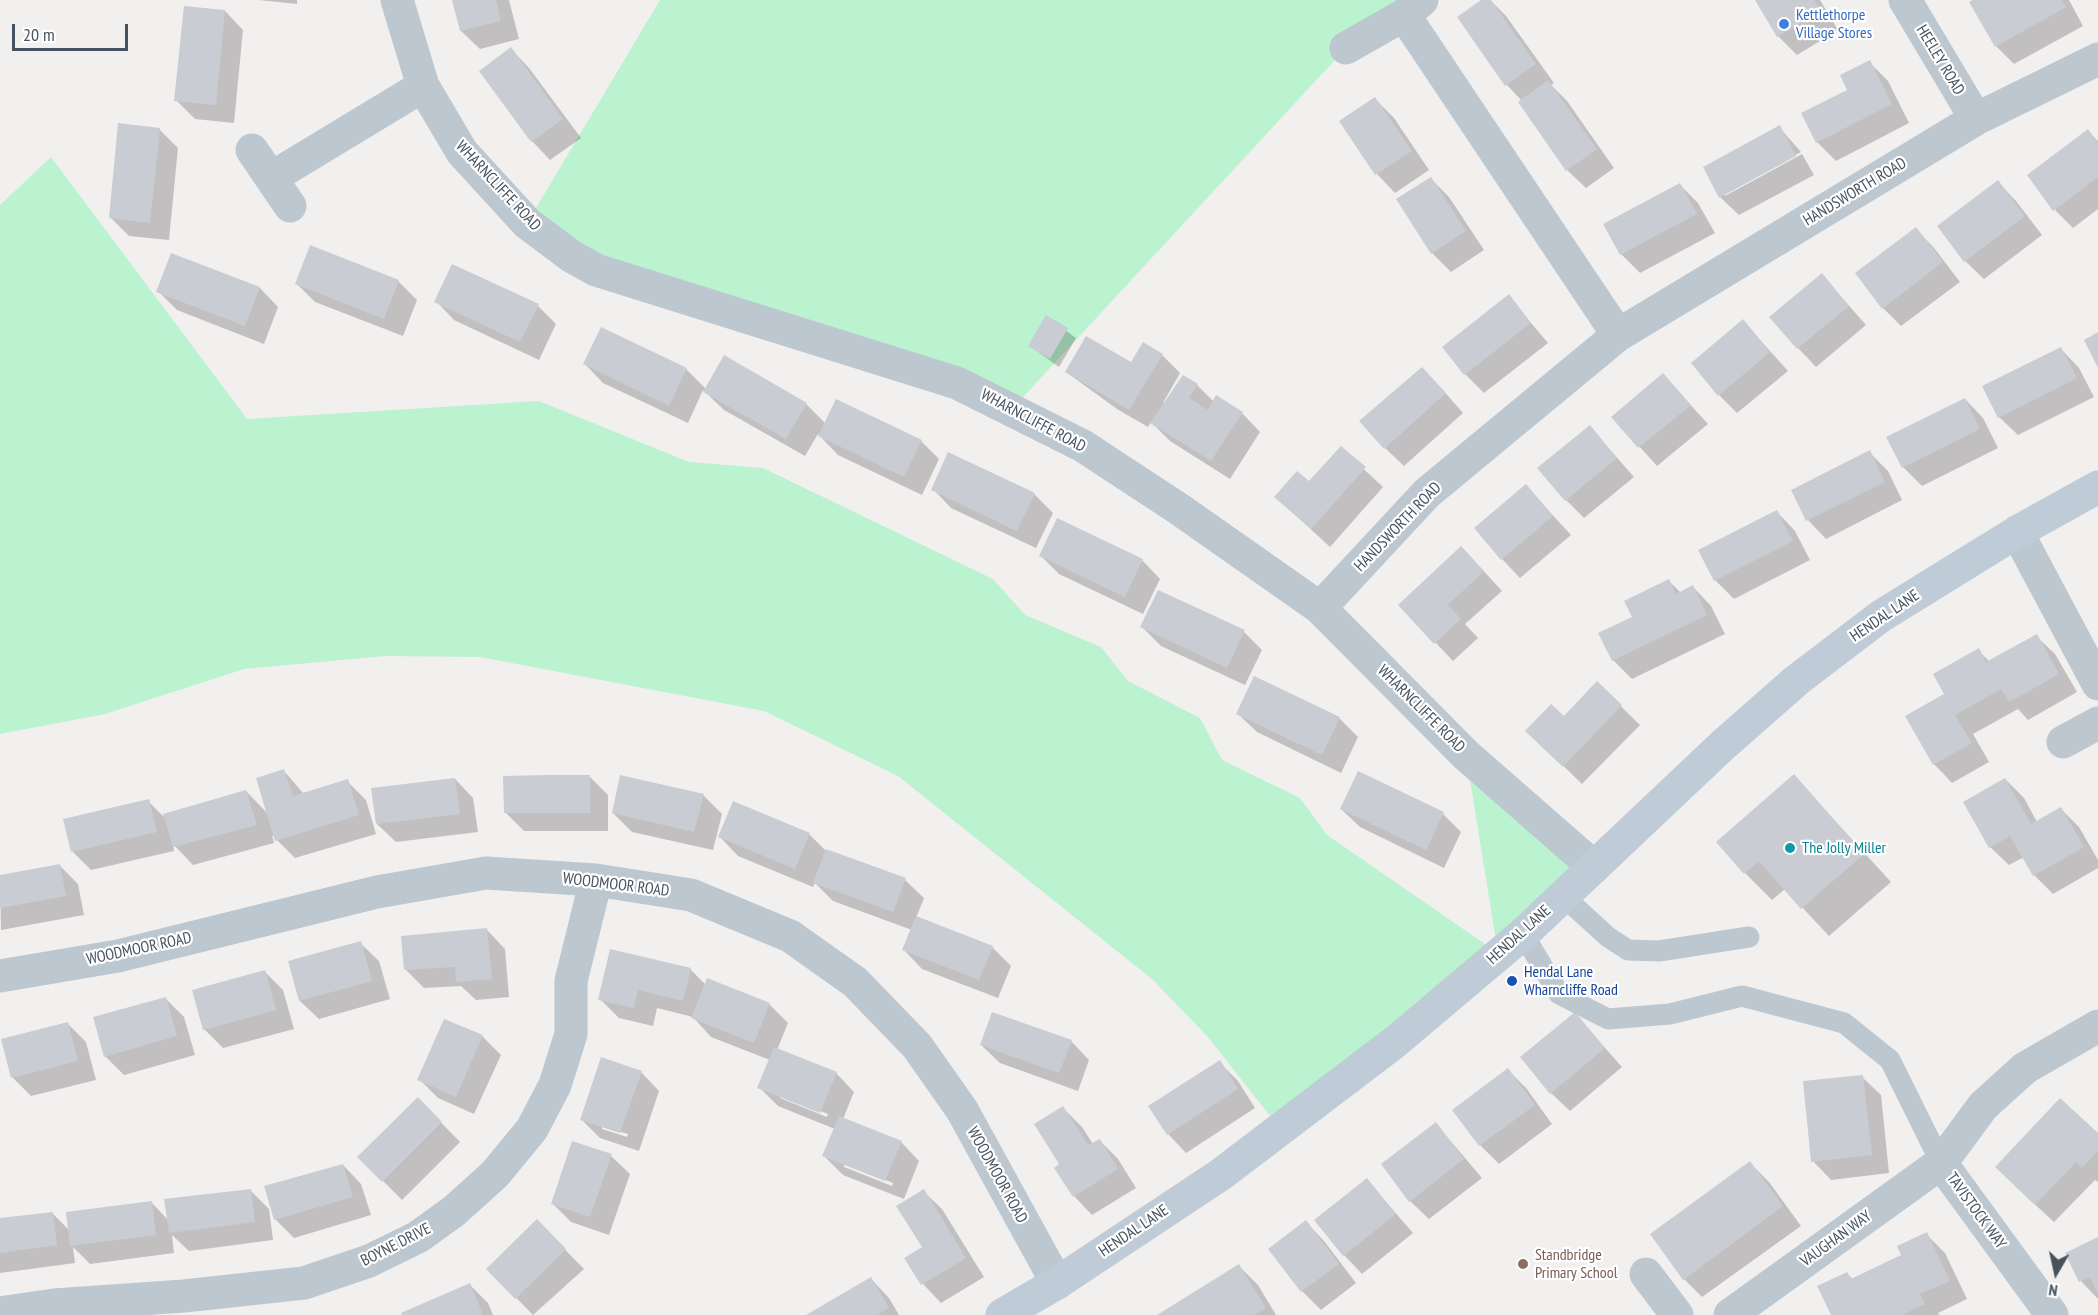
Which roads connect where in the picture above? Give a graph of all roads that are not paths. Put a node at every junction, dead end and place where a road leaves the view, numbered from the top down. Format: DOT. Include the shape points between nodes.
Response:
graph roads {
  1 [pos="397,0"];
  2 [pos="1905,0"];
  3 [pos="1413,7"];
  4 [pos="1346,48"];
  5 [pos="2098,59"];
  6 [pos="423,86"];
  7 [pos="1976,119"];
  8 [pos="252,150"];
  9 [pos="271,178"];
  10 [pos="290,206"];
  11 [pos="1618,335"];
  12 [pos="2098,487"];
  13 [pos="2017,532"];
  14 [pos="1320,608"];
  15 [pos="2098,684"];
  16 [pos="2098,723"];
  17 [pos="2063,742"];
  18 [pos="1594,867"];
  19 [pos="596,880"];
  20 [pos="1563,896"];
  21 [pos="1523,934"];
  22 [pos="1749,937"];
  23 [pos="0,976"];
  24 [pos="2098,1026"];
  25 [pos="1941,1163"];
  26 [pos="1646,1274"];
  27 [pos="1057,1283"];
  28 [pos="0,1313"];
  29 [pos="1002,1315"];
  30 [pos="1677,1315"];
  31 [pos="1731,1315"];
  32 [pos="2052,1315"];
  1 -- 6 [label="street, WHARNCLIFFE ROAD"];
  2 -- 7 [label="street, HEELEY ROAD"];
  3 -- 4 [label="street"];
  3 -- 11 [label="street"];
  5 -- 7 [label="street, HANDSWORTH ROAD"];
  6 -- 9 [label="street"];
  6 -- 14 [label="street, WHARNCLIFFE ROAD" via="462,152 527,223 580,261 624,280 957,382 1083,446"];
  7 -- 11 [label="street, HANDSWORTH ROAD"];
  8 -- 9 [label="street"];
  9 -- 10 [label="street"];
  11 -- 14 [label="street, HANDSWORTH ROAD" via="1427,493"];
  12 -- 13 [label="street, HENDAL LANE"];
  13 -- 15 [label="street"];
  13 -- 18 [label="street, HENDAL LANE" via="1881,616 1797,680"];
  14 -- 18 [label="street, WHARNCLIFFE ROAD" via="1466,755"];
  16 -- 17 [label="street"];
  18 -- 20 [label="street, HENDAL LANE"];
  19 -- 23 [label="street, WOODMOOR ROAD" via="486,873 377,892 118,956"];
  19 -- 27 [label="street, WOODMOOR ROAD" via="692,895 790,936 855,982 917,1046 962,1110"];
  19 -- 28 [label="street, BOYNE DRIVE" via="571,981 571,1034 555,1085 532,1129 495,1174 454,1211 418,1237 369,1261 304,1283"];
  20 -- 21 [label="street, HENDAL LANE"];
  20 -- 22 [label="lane" via="1628,950 1659,951"];
  21 -- 25 [label="lane" via="1560,994 1608,1019 1670,1014 1742,996 1844,1023 1890,1060"];
  21 -- 27 [label="street, HENDAL LANE" via="1395,1042 1281,1130"];
  24 -- 25 [label="street, TAVISTOCK WAY" via="2025,1068 1983,1106"];
  25 -- 31 [label="street, VAUGHAN WAY"];
  25 -- 32 [label="street, TAVISTOCK WAY"];
  26 -- 30 [label="street"];
  27 -- 29 [label="street, HENDAL LANE"];
}
